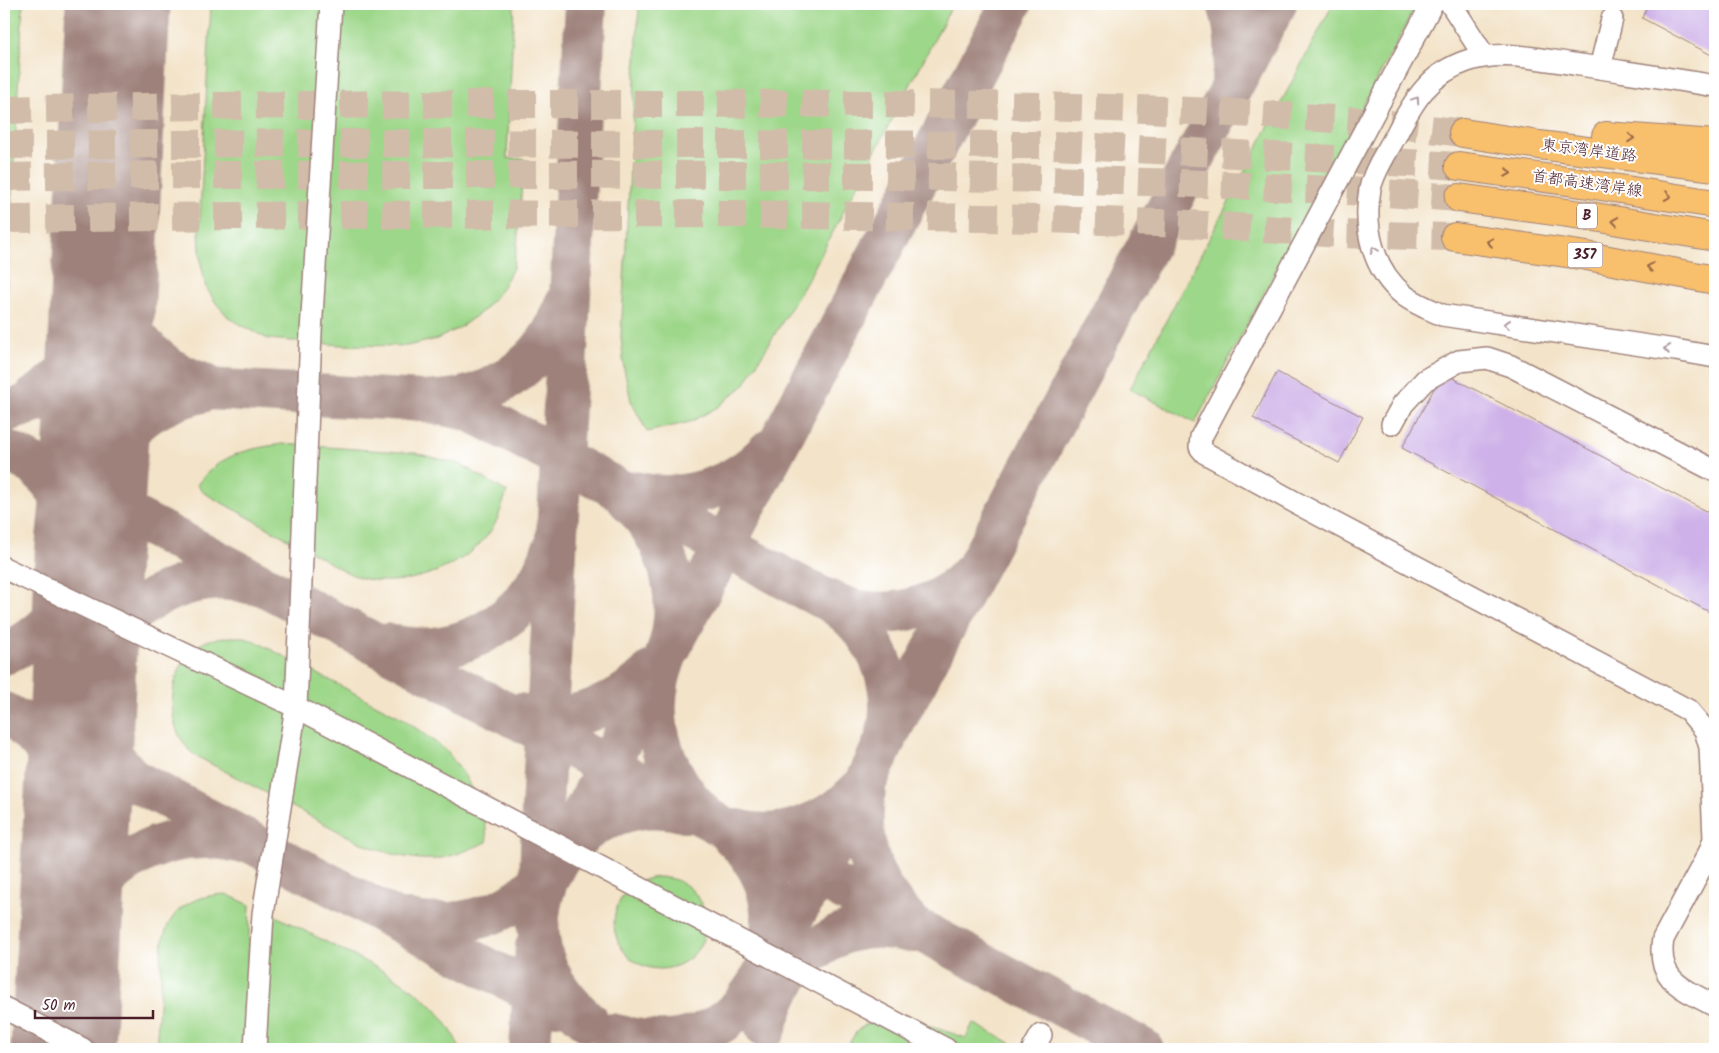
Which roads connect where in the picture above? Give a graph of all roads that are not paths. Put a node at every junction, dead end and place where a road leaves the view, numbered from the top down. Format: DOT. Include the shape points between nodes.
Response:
graph roads {
  1 [pos="331,4"];
  2 [pos="1432,4"];
  3 [pos="1451,4"];
  4 [pos="1612,19"];
  5 [pos="1484,56"];
  6 [pos="1600,68"];
  7 [pos="1715,86"];
  8 [pos="1463,133"];
  9 [pos="1496,137"];
  10 [pos="1715,144"];
  11 [pos="1459,166"];
  12 [pos="1715,167"];
  13 [pos="1459,198"];
  14 [pos="1715,204"];
  15 [pos="1455,237"];
  16 [pos="1715,237"];
  17 [pos="1715,282"];
  18 [pos="1715,357"];
  19 [pos="1392,424"];
  20 [pos="1715,471"];
  21 [pos="4,568"];
  22 [pos="296,707"];
  23 [pos="1715,1006"];
  24 [pos="4,1008"];
  25 [pos="83,1049"];
  26 [pos="255,1049"];
  27 [pos="946,1049"];
  1 -- 22 [label="street" via="311,332"];
  2 -- 23 [label="street" via="1201,437 1200,447 1300,505 1688,710 1705,730 1710,747 1714,839 1663,939 1661,954 1673,982"];
  3 -- 5 [label="street"];
  4 -- 6 [label="street"];
  5 -- 6 [label="street" via="1516,56"];
  18 -- 5 [label="street, one-way" via="1442,314 1404,295 1391,281 1371,245 1368,228 1370,188 1403,121 1426,86 1452,68"];
  6 -- 7 [label="street"];
  8 -- 9 [label="highway, 東京湾岸道路"];
  9 -- 10 [label="highway, one-way" via="1544,131"];
  9 -- 12 [label="highway, 東京湾岸道路"];
  11 -- 14 [label="highway, 首都高速湾岸線 / B, one-way"];
  16 -- 13 [label="highway, 首都高速湾岸線 / B, one-way"];
  17 -- 15 [label="highway, 357, one-way" via="1587,256"];
  19 -- 20 [label="street" via="1403,404 1425,380 1459,360 1487,358 1511,366"];
  21 -- 22 [label="street"];
  22 -- 26 [label="street" via="263,914"];
  22 -- 27 [label="street"];
  24 -- 25 [label="street"];
}
